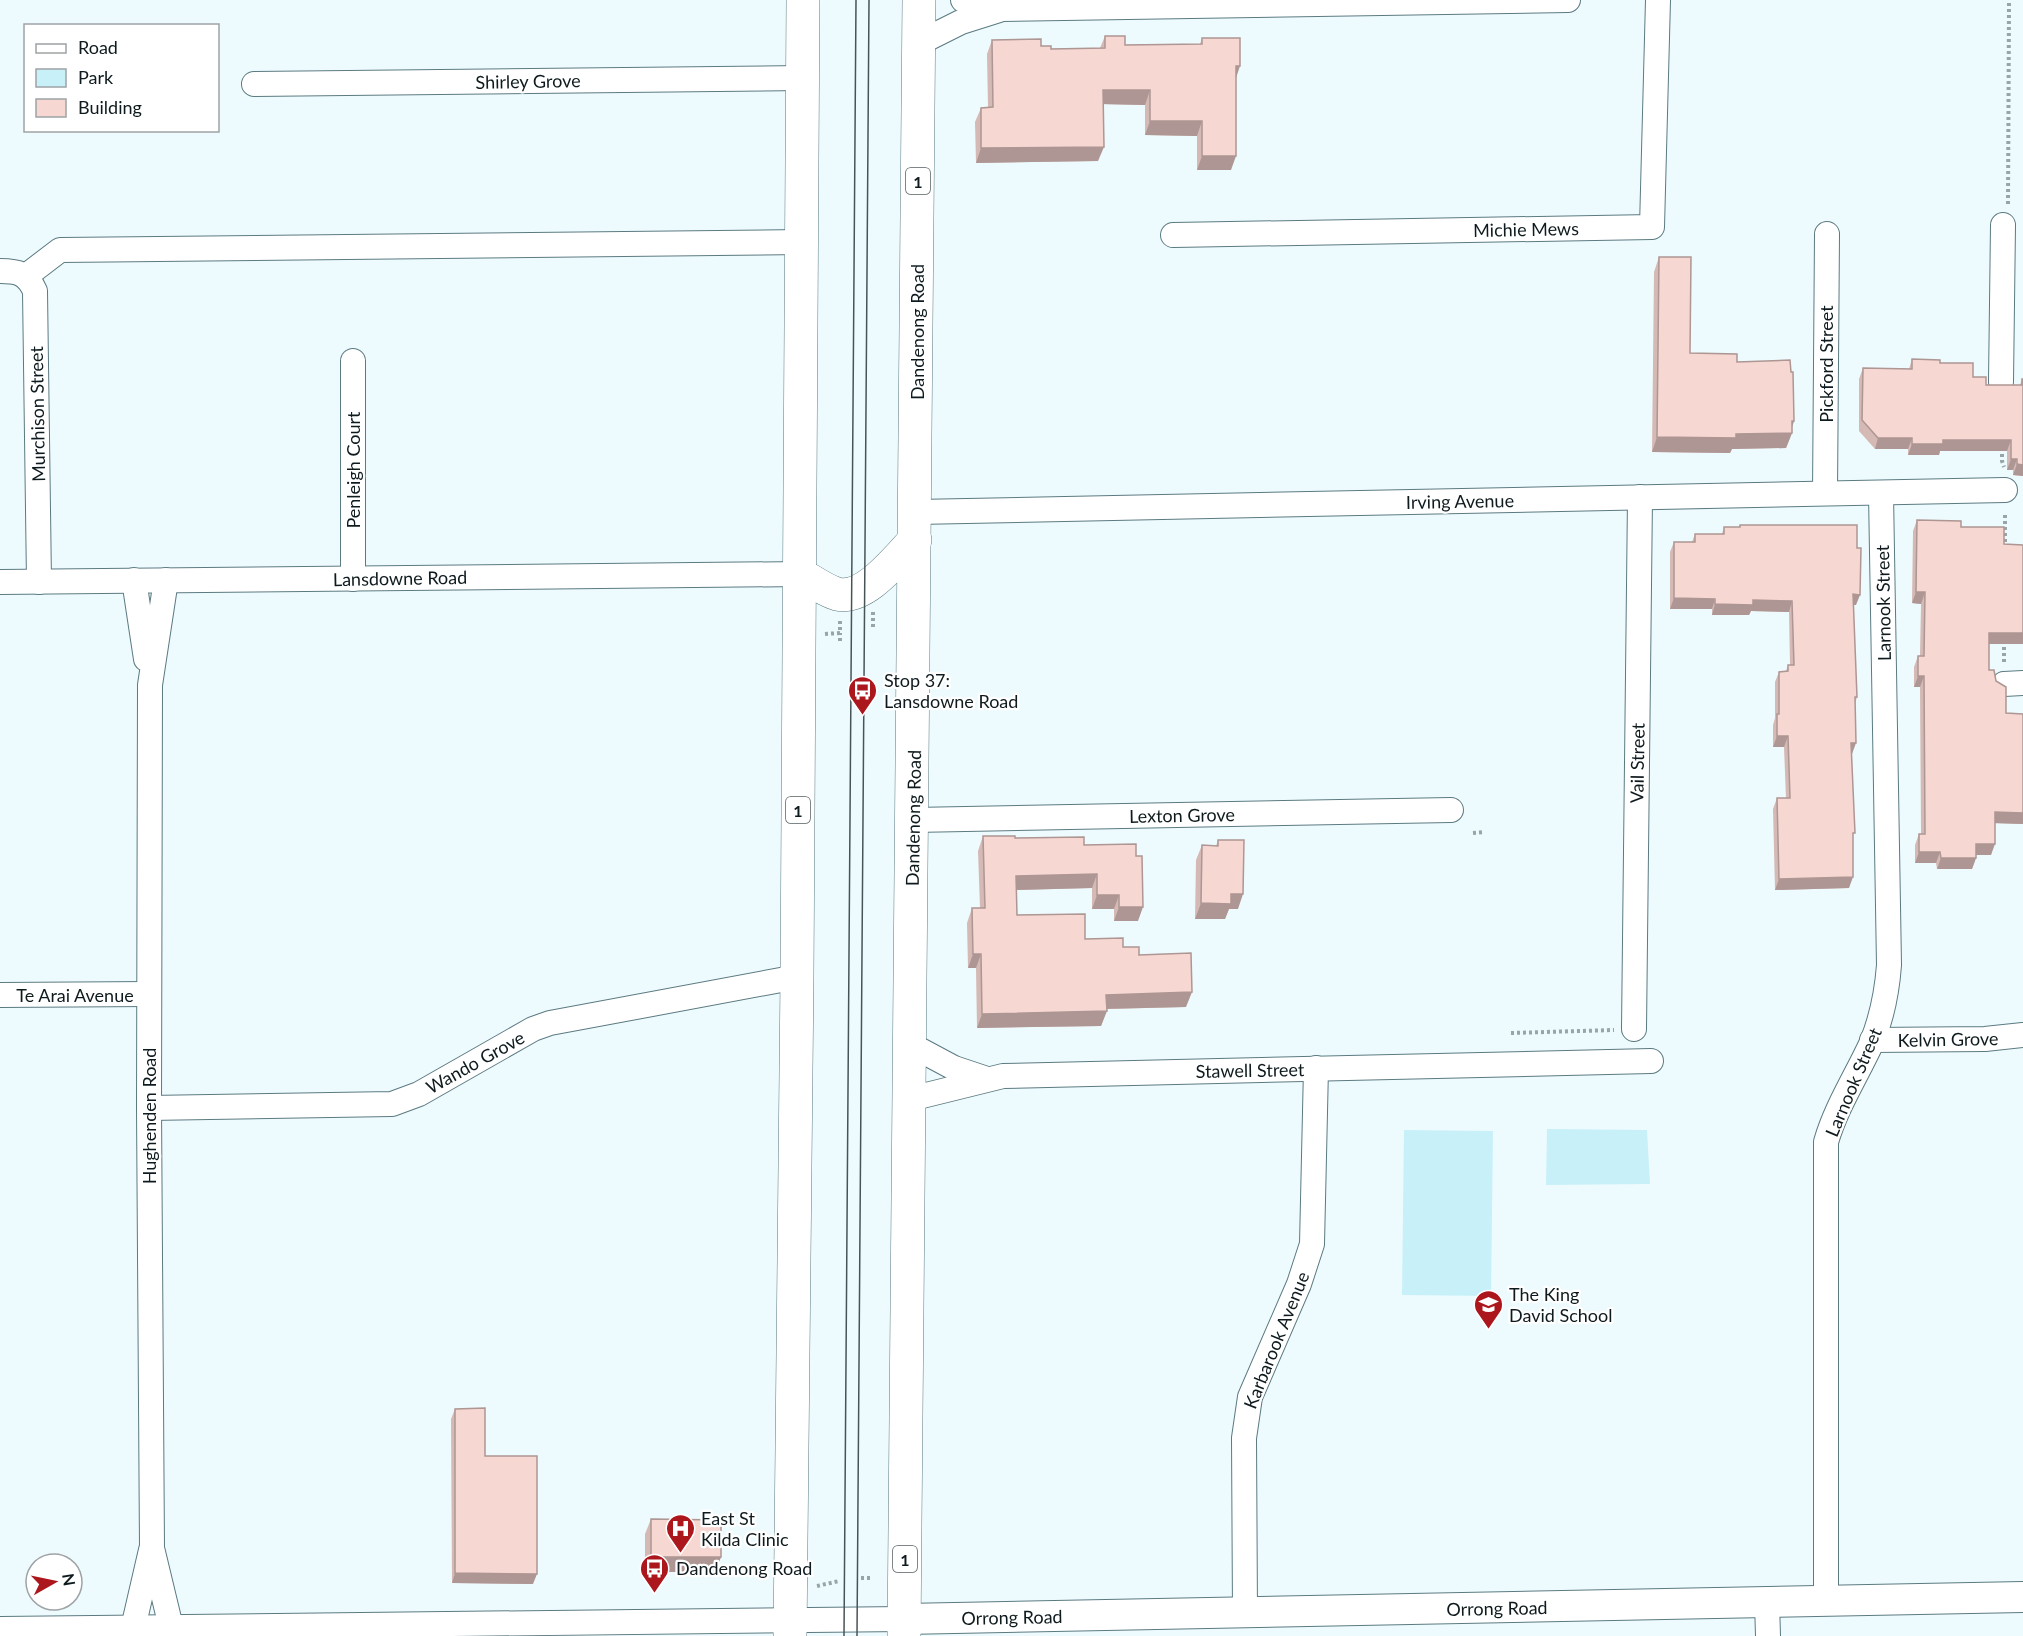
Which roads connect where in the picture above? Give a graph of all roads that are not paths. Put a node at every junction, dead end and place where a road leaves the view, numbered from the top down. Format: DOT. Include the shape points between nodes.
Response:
graph roads {
  1 [pos="803,0"];
  2 [pos="919,0"];
  3 [pos="963,0"];
  4 [pos="1568,0"];
  5 [pos="1658,0"];
  6 [pos="1001,9"];
  7 [pos="919,43"];
  8 [pos="803,78"];
  9 [pos="254,84"];
  10 [pos="2003,225"];
  11 [pos="1827,234"];
  12 [pos="1173,235"];
  13 [pos="802,242"];
  14 [pos="0,271"];
  15 [pos="26,276"];
  16 [pos="2012,356"];
  17 [pos="353,361"];
  18 [pos="2001,382"];
  19 [pos="2005,490"];
  20 [pos="1881,493"];
  21 [pos="1825,494"];
  22 [pos="1640,497"];
  23 [pos="916,526"];
  24 [pos="800,574"];
  25 [pos="353,579"];
  26 [pos="134,580"];
  27 [pos="166,580"];
  28 [pos="0,582"];
  29 [pos="39,582"];
  30 [pos="150,685"];
  31 [pos="1451,810"];
  32 [pos="913,820"];
  33 [pos="797,976"];
  34 [pos="149,994"];
  35 [pos="0,995"];
  36 [pos="1634,1029"];
  37 [pos="2023,1035"];
  38 [pos="1872,1041"];
  39 [pos="911,1045"];
  40 [pos="1651,1061"];
  41 [pos="1316,1068"];
  42 [pos="987,1078"];
  43 [pos="910,1099"];
  44 [pos="149,1108"];
  45 [pos="152,1548"];
  46 [pos="2023,1597"];
  47 [pos="1826,1601"];
  48 [pos="1767,1602"];
  49 [pos="1245,1612"];
  50 [pos="904,1627"];
  51 [pos="133,1628"];
  52 [pos="171,1628"];
  53 [pos="790,1628"];
  54 [pos="0,1629"];
  55 [pos="428,1630"];
  56 [pos="205,1632"];
  57 [pos="1768,1636"];
  1 -- 8 [label="highway, 1"];
  2 -- 7 [label="highway, Dandenong Road / 1"];
  3 -- 6 [label="street"];
  4 -- 6 [label="street"];
  5 -- 12 [label="street, Michie Mews" via="1652,227"];
  6 -- 7 [label="street" via="961,22"];
  7 -- 23 [label="highway, Dandenong Road / 1"];
  8 -- 9 [label="street, Shirley Grove"];
  8 -- 13 [label="highway, 1"];
  10 -- 16 [label="street"];
  11 -- 21 [label="street, Pickford Street"];
  13 -- 15 [label="street" via="60,250"];
  13 -- 24 [label="highway, 1"];
  14 -- 15 [label="street"];
  15 -- 29 [label="street, Murchison Street" via="35,299"];
  16 -- 18 [label="street"];
  17 -- 25 [label="street, Penleigh Court"];
  19 -- 20 [label="street, Irving Avenue"];
  20 -- 21 [label="street, Irving Avenue"];
  20 -- 38 [label="street, Larnook Street" via="1889,965 1887,989"];
  21 -- 22 [label="street, Irving Avenue"];
  22 -- 23 [label="street, Irving Avenue"];
  22 -- 36 [label="street, Vail Street"];
  23 -- 24 [label="highway" via="873,581 851,595 828,590"];
  23 -- 32 [label="highway, Dandenong Road / 1"];
  24 -- 25 [label="street, Lansdowne Road"];
  24 -- 33 [label="highway, 1"];
  25 -- 27 [label="street, Lansdowne Road"];
  26 -- 27 [label="street, Lansdowne Road"];
  26 -- 29 [label="street, Lansdowne Road"];
  26 -- 30 [label="street, Hughenden Road"];
  27 -- 30 [label="street, Hughenden Road"];
  28 -- 29 [label="street, Lansdowne Road"];
  30 -- 34 [label="street, Hughenden Road"];
  31 -- 32 [label="street, Lexton Grove"];
  32 -- 39 [label="highway, Dandenong Road / 1"];
  33 -- 44 [label="street, Wando Grove" via="550,1023 419,1094 392,1104"];
  33 -- 53 [label="highway, 1"];
  34 -- 35 [label="street, Te Arai Avenue"];
  34 -- 44 [label="street, Hughenden Road"];
  37 -- 38 [label="street, Kelvin Grove"];
  38 -- 47 [label="street, Larnook Street" via="1826,1142"];
  39 -- 42 [label="street, Stawell Street" via="954,1068"];
  39 -- 43 [label="highway, Dandenong Road / 1"];
  40 -- 41 [label="street, Stawell Street"];
  41 -- 42 [label="street, Stawell Street"];
  41 -- 49 [label="street, Karbarook Avenue" via="1312,1244 1250,1397 1246,1417"];
  42 -- 43 [label="street, Stawell Street"];
  43 -- 50 [label="highway, Dandenong Road / 1"];
  44 -- 45 [label="street, Hughenden Road"];
  45 -- 51 [label="street, Hughenden Road"];
  45 -- 52 [label="street, Hughenden Road"];
  46 -- 47 [label="main road, Orrong Road"];
  47 -- 48 [label="main road, Orrong Road"];
  48 -- 49 [label="main road, Orrong Road"];
  48 -- 57 [label="street"];
  49 -- 50 [label="main road, Orrong Road"];
  50 -- 53 [label="street, Orrong Road"];
  51 -- 52 [label="street, Orrong Road"];
  51 -- 54 [label="street, Orrong Road"];
  52 -- 56 [label="street, Orrong Road"];
  53 -- 55 [label="street, Orrong Road"];
  55 -- 56 [label="street, Orrong Road"];
}
